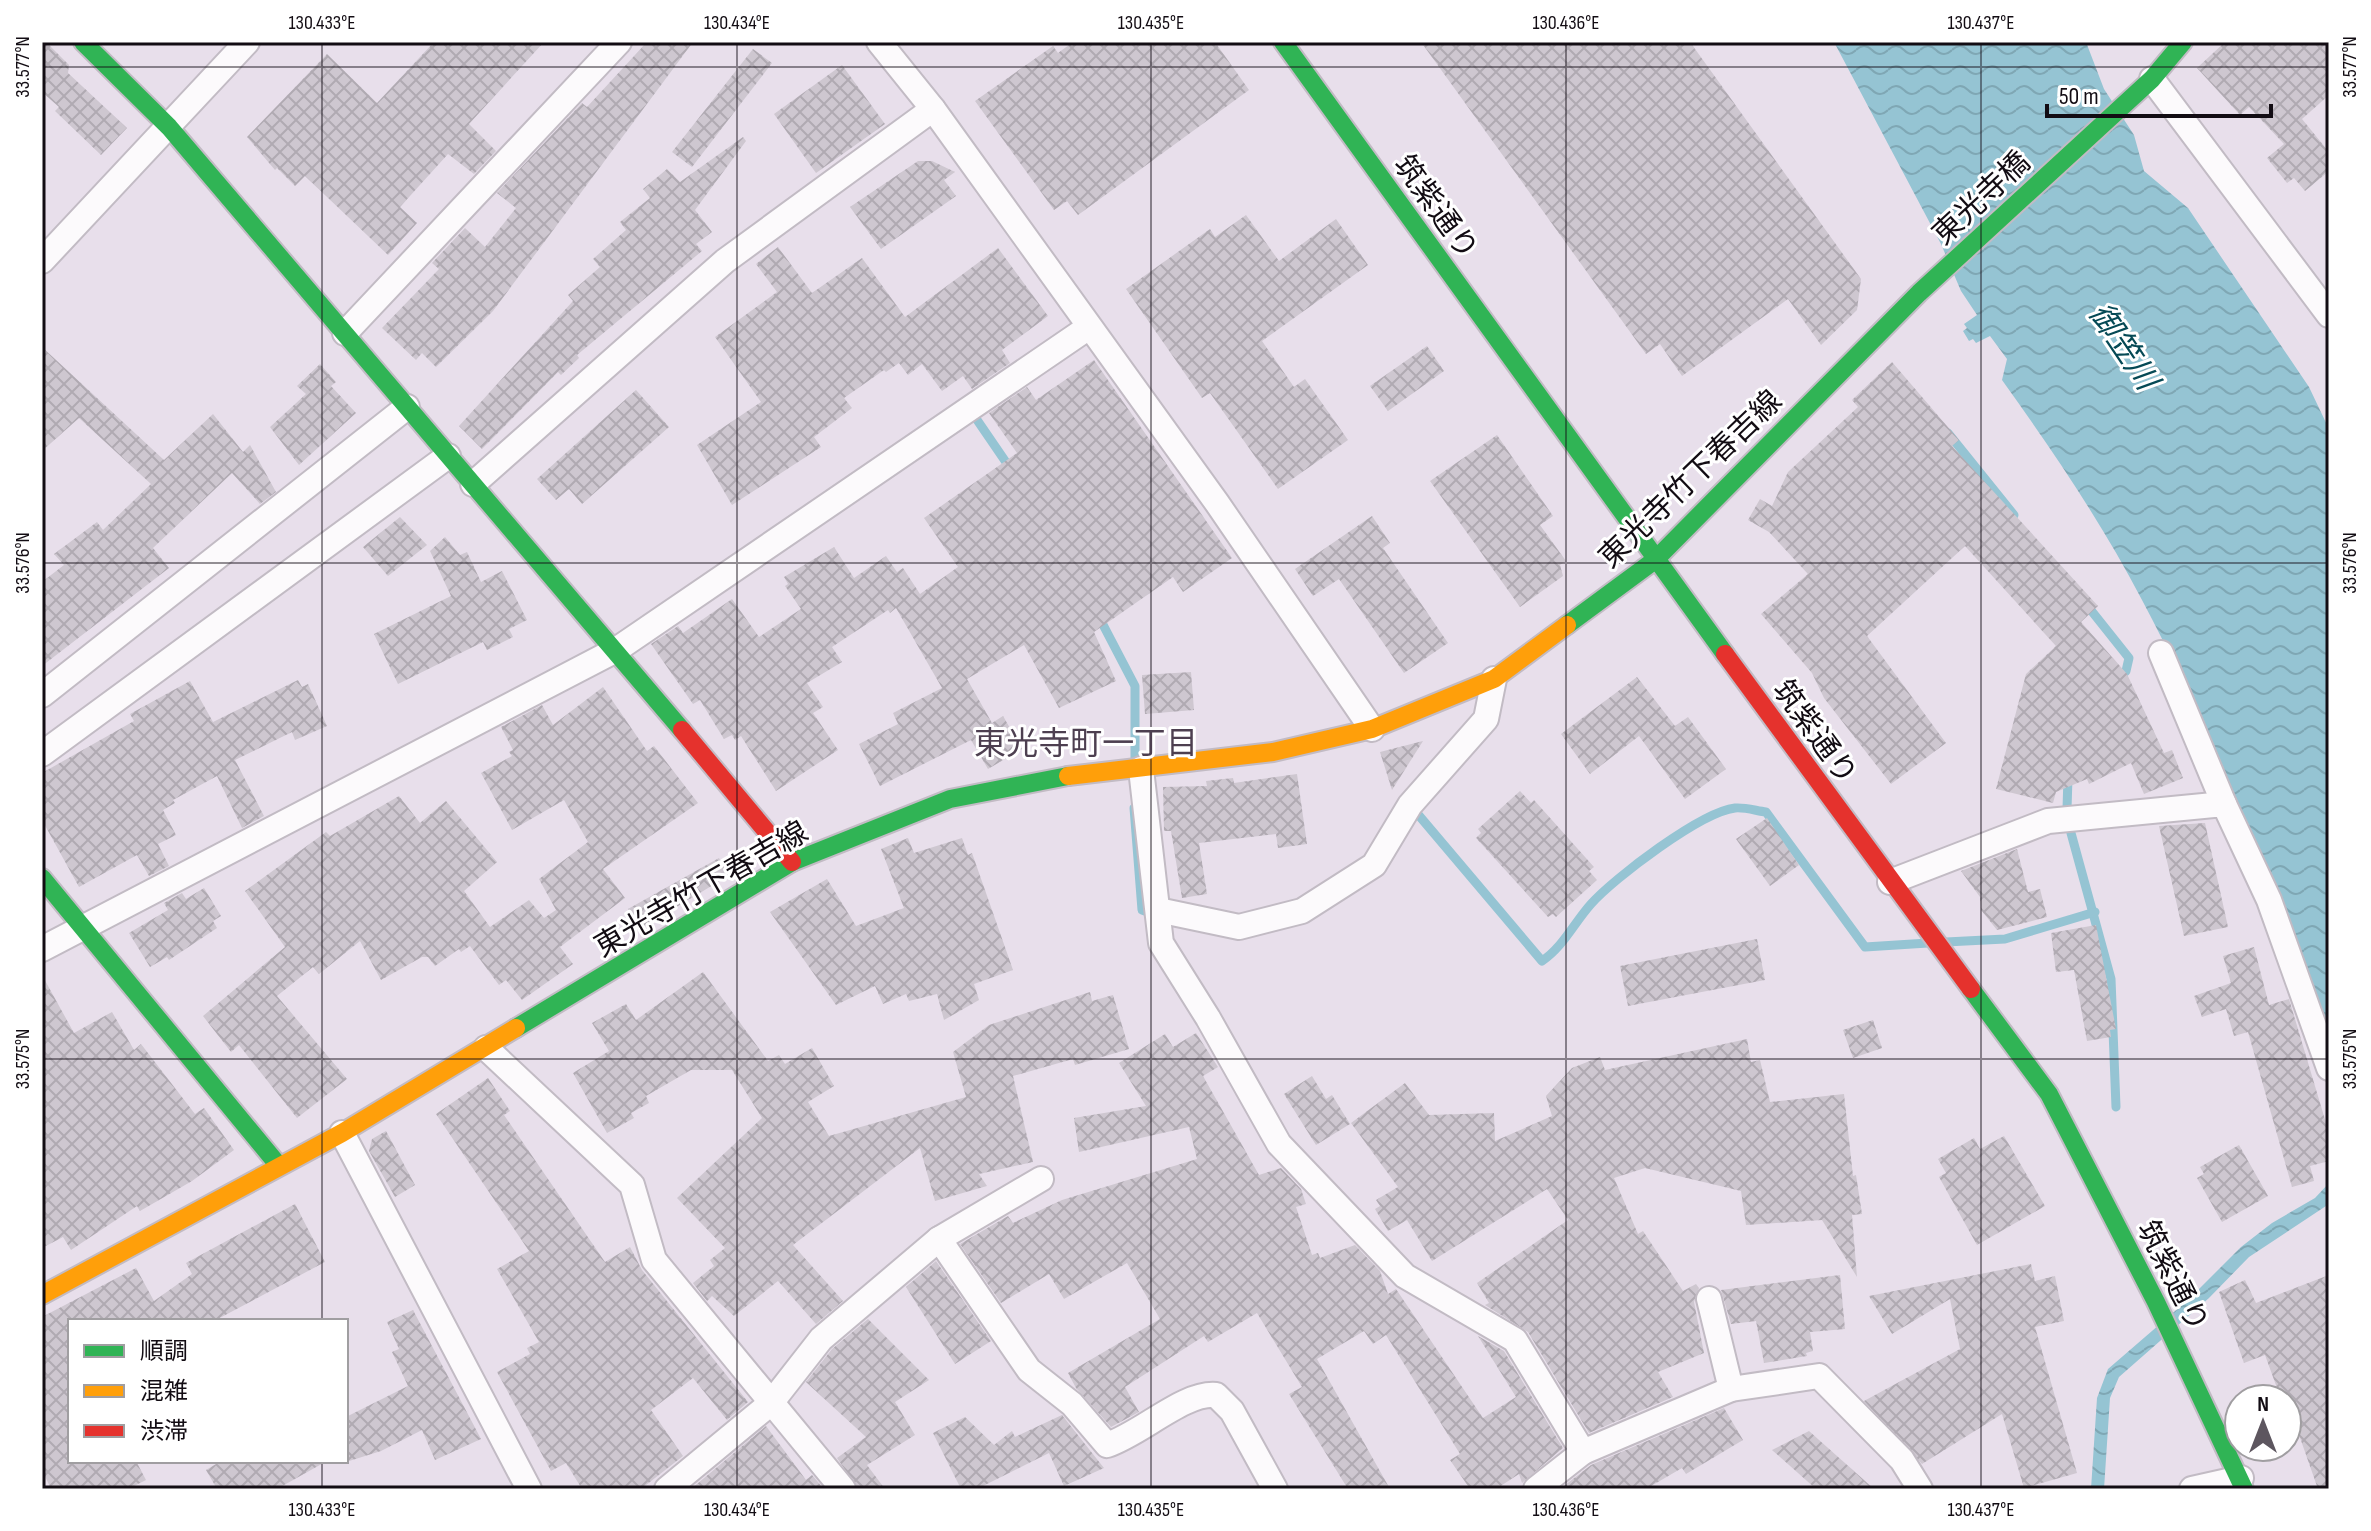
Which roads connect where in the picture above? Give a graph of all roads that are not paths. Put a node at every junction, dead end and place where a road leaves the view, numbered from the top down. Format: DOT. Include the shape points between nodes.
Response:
graph roads {
  1 [pos="83,42"];
  2 [pos="247,42"];
  3 [pos="619,42"];
  4 [pos="879,42"];
  5 [pos="1283,42"];
  6 [pos="2183,42"];
  7 [pos="2152,79"];
  8 [pos="933,109"];
  9 [pos="169,127"];
  10 [pos="42,261"];
  11 [pos="1919,293"];
  12 [pos="2329,315"];
  13 [pos="1089,327"];
  14 [pos="345,333"];
  15 [pos="407,407"];
  16 [pos="448,456"];
  17 [pos="473,484"];
  18 [pos="1655,560"];
  19 [pos="616,650"];
  20 [pos="2161,653"];
  21 [pos="1494,679"];
  22 [pos="42,695"];
  23 [pos="1372,729"];
  24 [pos="42,754"];
  25 [pos="1141,769"];
  26 [pos="2224,804"];
  27 [pos="792,862"];
  28 [pos="42,878"];
  29 [pos="1890,882"];
  30 [pos="1158,910"];
  31 [pos="85,928"];
  32 [pos="42,949"];
  33 [pos="486,1048"];
  34 [pos="2329,1068"];
  35 [pos="342,1133"];
  36 [pos="279,1166"];
  37 [pos="1041,1179"];
  38 [pos="939,1239"];
  39 [pos="42,1295"];
  40 [pos="1709,1299"];
  41 [pos="1731,1389"];
  42 [pos="771,1403"];
  43 [pos="1583,1452"];
  44 [pos="2242,1484"];
  45 [pos="529,1489"];
  46 [pos="667,1489"];
  47 [pos="843,1489"];
  48 [pos="1275,1489"];
  49 [pos="1536,1489"];
  50 [pos="1920,1489"];
  51 [pos="2192,1489"];
  1 -- 9 [label="street"];
  2 -- 9 [label="street"];
  3 -- 14 [label="street"];
  4 -- 8 [label="street"];
  5 -- 18 [label="street, 筑紫通り"];
  6 -- 7 [label="street, 東光寺橋"];
  7 -- 11 [label="street, 東光寺橋"];
  7 -- 12 [label="street"];
  8 -- 13 [label="street"];
  8 -- 17 [label="street" via="725,261"];
  9 -- 10 [label="street"];
  9 -- 14 [label="street"];
  11 -- 18 [label="street, 東光寺竹下春吉線"];
  13 -- 19 [label="street"];
  13 -- 23 [label="street"];
  14 -- 15 [label="street"];
  15 -- 16 [label="street"];
  15 -- 22 [label="street"];
  16 -- 17 [label="street"];
  16 -- 24 [label="street"];
  17 -- 19 [label="street"];
  18 -- 21 [label="street, 東光寺竹下春吉線"];
  18 -- 29 [label="street, 筑紫通り"];
  19 -- 27 [label="street"];
  19 -- 31 [label="street"];
  20 -- 26 [label="street"];
  21 -- 23 [label="street, 東光寺竹下春吉線"];
  21 -- 30 [label="street" via="1486,719 1410,805 1374,865 1302,911 1239,927"];
  23 -- 25 [label="street, 東光寺竹下春吉線" via="1273,752"];
  25 -- 27 [label="street, 東光寺竹下春吉線" via="1047,779 950,799"];
  25 -- 30 [label="street"];
  26 -- 29 [label="street" via="2048,821"];
  26 -- 34 [label="street" via="2269,900"];
  27 -- 33 [label="street, 東光寺竹下春吉線"];
  28 -- 31 [label="street"];
  29 -- 44 [label="street, 筑紫通り" via="2049,1094"];
  30 -- 43 [label="street" via="1161,943 1279,1144 1405,1276 1515,1340"];
  31 -- 32 [label="street"];
  31 -- 36 [label="street"];
  33 -- 35 [label="street, 東光寺竹下春吉線"];
  33 -- 42 [label="street" via="632,1185 654,1260"];
  35 -- 36 [label="street, 東光寺竹下春吉線"];
  35 -- 45 [label="street"];
  36 -- 39 [label="street, 東光寺竹下春吉線"];
  37 -- 38 [label="street"];
  38 -- 42 [label="street" via="821,1339"];
  38 -- 48 [label="street" via="1029,1370 1072,1404 1107,1445 1128,1439 1201,1394 1216,1395 1232,1411"];
  40 -- 41 [label="street"];
  41 -- 43 [label="street"];
  41 -- 50 [label="street" via="1819,1376 1902,1460"];
  42 -- 46 [label="street"];
  42 -- 47 [label="street"];
  43 -- 49 [label="street"];
  44 -- 51 [label="street"];
}
